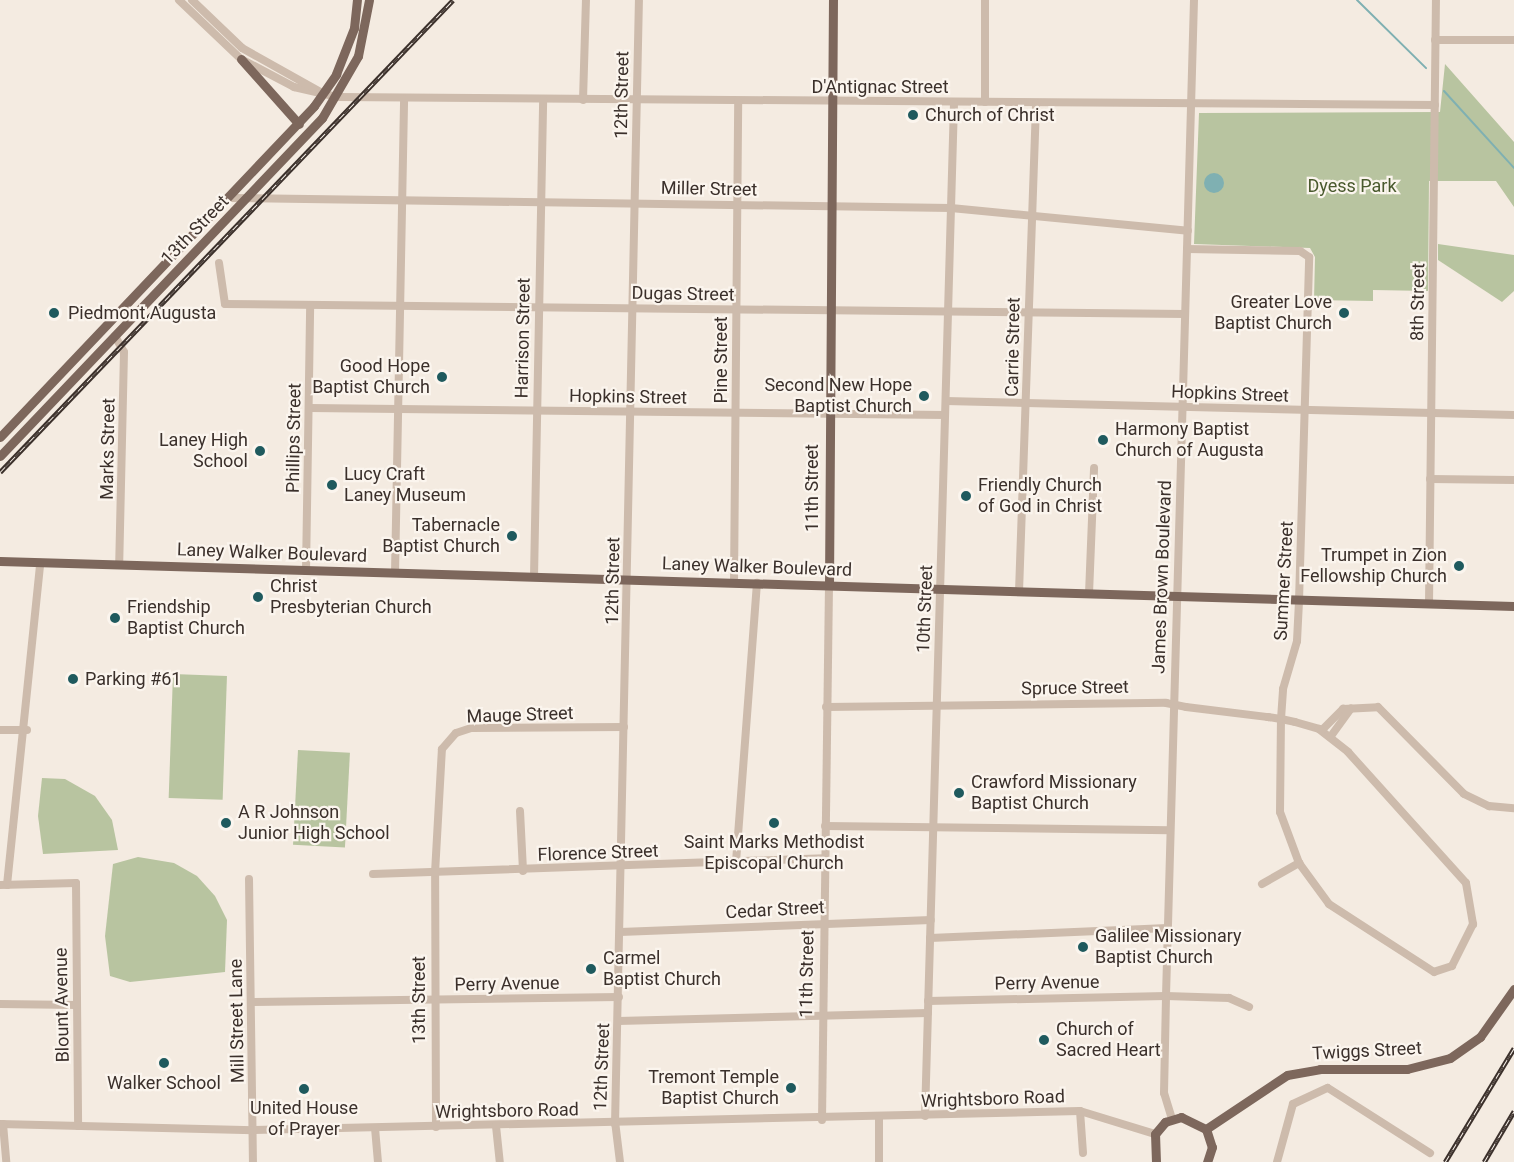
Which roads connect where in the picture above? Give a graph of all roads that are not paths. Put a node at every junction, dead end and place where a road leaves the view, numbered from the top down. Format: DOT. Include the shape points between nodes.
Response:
graph roads {
  1 [pos="179,0"];
  2 [pos="192,0"];
  3 [pos="357,0"];
  4 [pos="369,0"];
  5 [pos="586,0"];
  6 [pos="639,0"];
  7 [pos="833,0"];
  8 [pos="985,0"];
  9 [pos="1194,0"];
  10 [pos="1436,0"];
  11 [pos="1436,40"];
  12 [pos="1514,40"];
  13 [pos="241,58"];
  14 [pos="324,94"];
  15 [pos="337,97"];
  16 [pos="404,99"];
  17 [pos="543,100"];
  18 [pos="583,100"];
  19 [pos="636,100"];
  20 [pos="738,101"];
  21 [pos="1436,101"];
  22 [pos="832,102"];
  23 [pos="954,102"];
  24 [pos="986,102"];
  25 [pos="1036,103"];
  26 [pos="1191,104"];
  27 [pos="298,124"];
  28 [pos="230,198"];
  29 [pos="248,198"];
  30 [pos="403,200"];
  31 [pos="541,202"];
  32 [pos="634,203"];
  33 [pos="737,205"];
  34 [pos="831,206"];
  35 [pos="951,208"];
  36 [pos="1032,215"];
  37 [pos="1188,231"];
  38 [pos="1187,249"];
  39 [pos="219,262"];
  40 [pos="310,305"];
  41 [pos="401,306"];
  42 [pos="538,308"];
  43 [pos="632,309"];
  44 [pos="736,310"];
  45 [pos="830,311"];
  46 [pos="948,312"];
  47 [pos="1029,313"];
  48 [pos="1185,314"];
  49 [pos="115,336"];
  50 [pos="946,401"];
  51 [pos="1027,403"];
  52 [pos="1182,407"];
  53 [pos="310,408"];
  54 [pos="399,409"];
  55 [pos="536,410"];
  56 [pos="1306,411"];
  57 [pos="630,412"];
  58 [pos="735,413"];
  59 [pos="829,414"];
  60 [pos="1431,414"];
  61 [pos="945,415"];
  62 [pos="1514,415"];
  63 [pos="0,437"];
  64 [pos="0,456"];
  65 [pos="1094,468"];
  66 [pos="1430,479"];
  67 [pos="1514,480"];
  68 [pos="0,561"];
  69 [pos="40,563"];
  70 [pos="119,565"];
  71 [pos="306,571"];
  72 [pos="395,573"];
  73 [pos="534,577"];
  74 [pos="628,580"];
  75 [pos="734,583"];
  76 [pos="757,583"];
  77 [pos="829,585"];
  78 [pos="940,589"];
  79 [pos="1019,592"];
  80 [pos="1089,594"];
  81 [pos="1177,597"];
  82 [pos="1299,602"];
  83 [pos="1429,604"];
  84 [pos="1514,606"];
  85 [pos="1173,705"];
  86 [pos="1352,706"];
  87 [pos="826,707"];
  88 [pos="937,707"];
  89 [pos="1281,719"];
  90 [pos="624,728"];
  91 [pos="0,730"];
  92 [pos="27,730"];
  93 [pos="1322,730"];
  94 [pos="1331,736"];
  95 [pos="1514,808"];
  96 [pos="520,811"];
  97 [pos="825,826"];
  98 [pos="933,826"];
  99 [pos="1170,830"];
  100 [pos="824,858"];
  101 [pos="736,862"];
  102 [pos="1299,863"];
  103 [pos="621,868"];
  104 [pos="523,871"];
  105 [pos="435,873"];
  106 [pos="373,874"];
  107 [pos="249,879"];
  108 [pos="1262,884"];
  109 [pos="4,885"];
  110 [pos="931,920"];
  111 [pos="824,923"];
  112 [pos="1168,928"];
  113 [pos="620,933"];
  114 [pos="930,938"];
  115 [pos="1443,973"];
  116 [pos="1514,989"];
  117 [pos="1166,996"];
  118 [pos="619,997"];
  119 [pos="436,1000"];
  120 [pos="928,1001"];
  121 [pos="253,1002"];
  122 [pos="0,1004"];
  123 [pos="77,1005"];
  124 [pos="1248,1007"];
  125 [pos="928,1013"];
  126 [pos="823,1014"];
  127 [pos="618,1021"];
  128 [pos="1080,1111"];
  129 [pos="925,1116"];
  130 [pos="879,1119"];
  131 [pos="1172,1119"];
  132 [pos="822,1120"];
  133 [pos="2,1124"];
  134 [pos="615,1124"];
  135 [pos="78,1126"];
  136 [pos="496,1126"];
  137 [pos="436,1127"];
  138 [pos="375,1128"];
  139 [pos="1206,1129"];
  140 [pos="254,1130"];
  141 [pos="1155,1134"];
  142 [pos="1430,1153"];
  143 [pos="1083,1154"];
  144 [pos="1209,1160"];
  145 [pos="6,1162"];
  146 [pos="253,1162"];
  147 [pos="378,1162"];
  148 [pos="500,1162"];
  149 [pos="620,1162"];
  150 [pos="879,1162"];
  151 [pos="1156,1162"];
  152 [pos="1277,1162"];
  1 -- 13 [label="street, D'Antignac Street"];
  2 -- 14 [label="street, D'Antignac Street" via="242,48"];
  3 -- 14 [label="main road" via="354,28"];
  4 -- 15 [label="main road, 13th Street" via="363,40"];
  5 -- 18 [label="street"];
  6 -- 19 [label="street, 12th Street"];
  7 -- 22 [label="main road, 11th Street"];
  8 -- 24 [label="street"];
  9 -- 26 [label="street, James Brown Boulevard"];
  10 -- 11 [label="street, 8th Street"];
  11 -- 12 [label="street"];
  11 -- 21 [label="street, 8th Street"];
  13 -- 14 [label="street, D'Antignac Street" via="294,87"];
  13 -- 27 [label="main road"];
  14 -- 15 [label="street, D'Antignac Street"];
  14 -- 27 [label="main road"];
  15 -- 16 [label="street, D'Antignac Street"];
  15 -- 29 [label="main road, 13th Street"];
  16 -- 17 [label="street, D'Antignac Street"];
  16 -- 30 [label="street"];
  17 -- 18 [label="street, D'Antignac Street"];
  17 -- 31 [label="street, Harrison Street"];
  18 -- 19 [label="street, D'Antignac Street"];
  19 -- 20 [label="street, D'Antignac Street"];
  19 -- 32 [label="street, 12th Street"];
  20 -- 22 [label="street, D'Antignac Street"];
  20 -- 33 [label="street, Pine Street"];
  21 -- 26 [label="street, D'Antignac Street"];
  21 -- 60 [label="street, 8th Street"];
  22 -- 23 [label="street, D'Antignac Street"];
  22 -- 34 [label="main road, 11th Street"];
  23 -- 24 [label="street, D'Antignac Street"];
  23 -- 35 [label="street, 10th Street"];
  24 -- 25 [label="street, D'Antignac Street"];
  25 -- 26 [label="street, D'Antignac Street"];
  25 -- 36 [label="street, Carrie Street"];
  26 -- 37 [label="street, James Brown Boulevard"];
  27 -- 28 [label="main road"];
  28 -- 29 [label="street, Miller Street"];
  28 -- 63 [label="main road"];
  29 -- 30 [label="street, Miller Street"];
  29 -- 49 [label="main road, 13th Street"];
  30 -- 31 [label="street, Miller Street"];
  30 -- 41 [label="street"];
  31 -- 32 [label="street, Miller Street"];
  31 -- 42 [label="street, Harrison Street"];
  32 -- 33 [label="street, Miller Street"];
  32 -- 43 [label="street, 12th Street"];
  33 -- 34 [label="street, Miller Street"];
  33 -- 44 [label="street, Pine Street"];
  34 -- 35 [label="street, Miller Street"];
  34 -- 45 [label="main road, 11th Street"];
  35 -- 36 [label="street, Miller Street"];
  35 -- 46 [label="street, 10th Street"];
  36 -- 37 [label="street, Miller Street"];
  36 -- 47 [label="street, Carrie Street"];
  37 -- 38 [label="street, James Brown Boulevard"];
  38 -- 48 [label="street, James Brown Boulevard"];
  38 -- 56 [label="street, Summer Street" via="1307,254"];
  39 -- 40 [label="street, Dugas Street" via="220,303"];
  40 -- 41 [label="street, Dugas Street"];
  40 -- 53 [label="street, Phillips Street"];
  41 -- 42 [label="street, Dugas Street"];
  41 -- 54 [label="street"];
  42 -- 43 [label="street, Dugas Street"];
  42 -- 55 [label="street, Harrison Street"];
  43 -- 44 [label="street, Dugas Street"];
  43 -- 57 [label="street, 12th Street"];
  44 -- 45 [label="street, Dugas Street"];
  44 -- 58 [label="street, Pine Street"];
  45 -- 46 [label="street, Dugas Street"];
  45 -- 59 [label="main road, 11th Street"];
  46 -- 47 [label="street, Dugas Street"];
  46 -- 50 [label="street, 10th Street"];
  47 -- 48 [label="street, Dugas Street"];
  47 -- 51 [label="street, Carrie Street"];
  48 -- 52 [label="street, James Brown Boulevard"];
  49 -- 64 [label="main road, 13th Street"];
  49 -- 70 [label="street, Marks Street" via="124,352"];
  50 -- 51 [label="street, Hopkins Street"];
  50 -- 61 [label="street, 10th Street"];
  51 -- 52 [label="street, Hopkins Street"];
  51 -- 79 [label="street, Carrie Street"];
  52 -- 56 [label="street, Hopkins Street"];
  52 -- 81 [label="street, James Brown Boulevard"];
  53 -- 54 [label="street, Hopkins Street"];
  53 -- 71 [label="street, Phillips Street"];
  54 -- 55 [label="street, Hopkins Street"];
  54 -- 72 [label="street"];
  55 -- 57 [label="street, Hopkins Street"];
  55 -- 73 [label="street, Harrison Street"];
  56 -- 60 [label="street, Hopkins Street"];
  56 -- 82 [label="street, Summer Street"];
  57 -- 58 [label="street, Hopkins Street"];
  57 -- 74 [label="street, 12th Street"];
  58 -- 59 [label="street, Hopkins Street"];
  58 -- 75 [label="street, Pine Street"];
  59 -- 61 [label="street, Hopkins Street"];
  59 -- 77 [label="main road, 11th Street"];
  60 -- 62 [label="street, Hopkins Street"];
  60 -- 66 [label="street, 8th Street"];
  61 -- 78 [label="street, 10th Street"];
  65 -- 80 [label="street"];
  66 -- 67 [label="street"];
  66 -- 83 [label="street, 8th Street"];
  68 -- 69 [label="main road, Laney Walker Boulevard"];
  69 -- 70 [label="main road, Laney Walker Boulevard"];
  69 -- 92 [label="street"];
  70 -- 71 [label="main road, Laney Walker Boulevard"];
  71 -- 72 [label="main road, Laney Walker Boulevard"];
  72 -- 73 [label="main road, Laney Walker Boulevard"];
  73 -- 74 [label="main road, Laney Walker Boulevard"];
  74 -- 75 [label="main road, Laney Walker Boulevard"];
  74 -- 90 [label="street, 12th Street"];
  75 -- 76 [label="main road, Laney Walker Boulevard"];
  76 -- 77 [label="main road, Laney Walker Boulevard"];
  76 -- 101 [label="street"];
  77 -- 78 [label="main road, Laney Walker Boulevard"];
  77 -- 87 [label="street, 11th Street"];
  78 -- 79 [label="main road, Laney Walker Boulevard"];
  78 -- 88 [label="street, 10th Street"];
  79 -- 80 [label="main road, Laney Walker Boulevard"];
  80 -- 81 [label="main road, Laney Walker Boulevard"];
  81 -- 82 [label="main road, Laney Walker Boulevard"];
  81 -- 85 [label="street, James Brown Boulevard"];
  82 -- 83 [label="main road, Laney Walker Boulevard"];
  82 -- 89 [label="street, Summer Street"];
  83 -- 84 [label="main road, Laney Walker Boulevard"];
  85 -- 88 [label="street, Spruce Street" via="1106,701"];
  85 -- 89 [label="street, Spruce Street"];
  85 -- 99 [label="street, James Brown Boulevard"];
  86 -- 93 [label="street"];
  86 -- 94 [label="street"];
  86 -- 95 [label="street" via="1384,710 1464,794 1489,806"];
  87 -- 88 [label="street, Spruce Street"];
  87 -- 97 [label="street, 11th Street"];
  88 -- 98 [label="street, 10th Street"];
  89 -- 93 [label="street, Spruce Street"];
  89 -- 102 [label="street, Summer Street" via="1279,805"];
  90 -- 103 [label="street, 12th Street"];
  90 -- 105 [label="street, Mauge Street" via="471,728 456,733 439,761"];
  91 -- 92 [label="street"];
  92 -- 109 [label="street"];
  93 -- 94 [label="street, Spruce Street"];
  94 -- 115 [label="street, Spruce Street" via="1470,889 1474,911 1470,935"];
  96 -- 104 [label="street"];
  97 -- 98 [label="street"];
  97 -- 100 [label="street, 11th Street"];
  98 -- 99 [label="street"];
  98 -- 110 [label="street, 10th Street"];
  99 -- 112 [label="street, James Brown Boulevard"];
  100 -- 101 [label="street, Florence Street"];
  100 -- 111 [label="street, 11th Street"];
  101 -- 103 [label="street, Florence Street"];
  102 -- 108 [label="street"];
  102 -- 115 [label="street, Summer Street" via="1339,913"];
  103 -- 104 [label="street, Florence Street"];
  103 -- 113 [label="street, 12th Street"];
  104 -- 105 [label="street, Florence Street"];
  105 -- 106 [label="street, Florence Street"];
  105 -- 119 [label="street, 13th Street"];
  107 -- 121 [label="street, Mill Street Lane"];
  109 -- 123 [label="street, Blount Avenue" via="76,882"];
  110 -- 111 [label="street, Cedar Street"];
  110 -- 114 [label="street, 10th Street"];
  111 -- 113 [label="street, Cedar Street"];
  111 -- 126 [label="street, 11th Street"];
  112 -- 114 [label="street"];
  112 -- 117 [label="street, James Brown Boulevard"];
  113 -- 118 [label="street, 12th Street"];
  114 -- 120 [label="street, 10th Street"];
  116 -- 139 [label="main road, Twiggs Street" via="1480,1037 1450,1058 1407,1069 1320,1069 1287,1075"];
  117 -- 120 [label="street, Perry Avenue"];
  117 -- 124 [label="street, Perry Avenue" via="1229,998"];
  117 -- 131 [label="street, James Brown Boulevard" via="1164,1093"];
  118 -- 119 [label="street, Perry Avenue"];
  118 -- 127 [label="street, 12th Street"];
  119 -- 121 [label="street, Perry Avenue"];
  119 -- 137 [label="street, 13th Street"];
  120 -- 125 [label="street, 10th Street"];
  121 -- 140 [label="street, Mill Street Lane"];
  122 -- 123 [label="street"];
  123 -- 135 [label="street, Blount Avenue"];
  125 -- 126 [label="street"];
  125 -- 129 [label="street, 10th Street"];
  126 -- 127 [label="street"];
  126 -- 132 [label="street, 11th Street"];
  127 -- 134 [label="street, 12th Street"];
  128 -- 129 [label="street, Wrightsboro Road"];
  128 -- 141 [label="street, Wrightsboro Road"];
  128 -- 143 [label="street"];
  129 -- 130 [label="street, Wrightsboro Road"];
  130 -- 132 [label="street, Wrightsboro Road"];
  130 -- 150 [label="street"];
  131 -- 139 [label="main road" via="1191,1118"];
  131 -- 141 [label="main road"];
  132 -- 134 [label="street, Wrightsboro Road"];
  133 -- 135 [label="street, Wrightsboro Road"];
  133 -- 145 [label="street"];
  134 -- 136 [label="street, Wrightsboro Road"];
  134 -- 149 [label="street, 12th Street"];
  135 -- 140 [label="street, Wrightsboro Road"];
  136 -- 137 [label="street, Wrightsboro Road"];
  136 -- 148 [label="street"];
  137 -- 138 [label="street, Wrightsboro Road"];
  138 -- 140 [label="street, Wrightsboro Road"];
  138 -- 147 [label="street"];
  139 -- 144 [label="main road"];
  140 -- 146 [label="street, Mill Street Lane"];
  141 -- 151 [label="main road"];
  142 -- 152 [label="street" via="1350,1098 1322,1089 1293,1104"];
}
